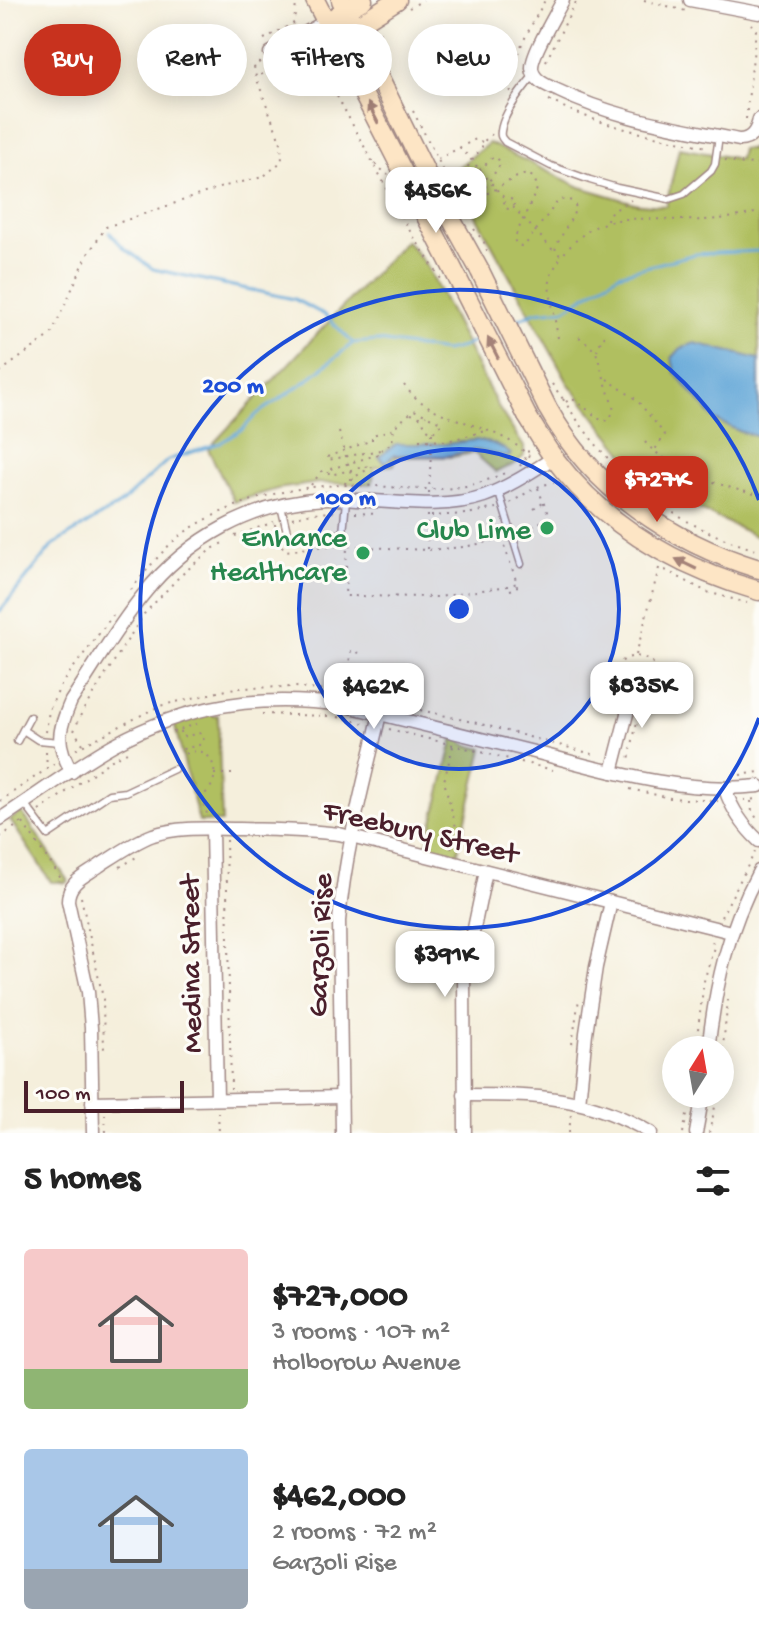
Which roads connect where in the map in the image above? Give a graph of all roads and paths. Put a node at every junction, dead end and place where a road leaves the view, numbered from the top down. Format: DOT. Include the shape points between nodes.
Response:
graph roads {
  1 [pos="303,0"];
  2 [pos="315,0"];
  3 [pos="363,0"];
  4 [pos="397,0"];
  5 [pos="545,0"];
  6 [pos="563,0"];
  7 [pos="577,0"];
  8 [pos="644,0"];
  9 [pos="690,0"];
  10 [pos="295,2"];
  11 [pos="654,3"];
  12 [pos="347,12"];
  13 [pos="755,18"];
  14 [pos="292,24"];
  15 [pos="328,24"];
  16 [pos="757,35"];
  17 [pos="263,59"];
  18 [pos="544,64"];
  19 [pos="263,74"];
  20 [pos="534,75"];
  21 [pos="256,77"];
  22 [pos="337,96"];
  23 [pos="362,96"];
  24 [pos="514,101"];
  25 [pos="410,105"];
  26 [pos="752,121"];
  27 [pos="501,131"];
  28 [pos="719,136"];
  29 [pos="482,143"];
  30 [pos="460,147"];
  31 [pos="438,159"];
  32 [pos="716,159"];
  33 [pos="472,161"];
  34 [pos="759,163"];
  35 [pos="480,170"];
  36 [pos="489,180"];
  37 [pos="497,188"];
  38 [pos="633,192"];
  39 [pos="506,200"];
  40 [pos="513,207"];
  41 [pos="462,208"];
  42 [pos="759,212"];
  43 [pos="523,218"];
  44 [pos="607,222"];
  45 [pos="473,228"];
  46 [pos="536,231"];
  47 [pos="555,252"];
  48 [pos="562,256"];
  49 [pos="485,265"];
  50 [pos="451,282"];
  51 [pos="608,333"];
  52 [pos="577,336"];
  53 [pos="558,338"];
  54 [pos="596,352"];
  55 [pos="0,372"];
  56 [pos="605,378"];
  57 [pos="404,385"];
  58 [pos="558,403"];
  59 [pos="410,413"];
  60 [pos="426,415"];
  61 [pos="422,418"];
  62 [pos="394,428"];
  63 [pos="487,431"];
  64 [pos="339,432"];
  65 [pos="432,433"];
  66 [pos="419,440"];
  67 [pos="645,442"];
  68 [pos="572,446"];
  69 [pos="528,447"];
  70 [pos="343,450"];
  71 [pos="380,450"];
  72 [pos="653,452"];
  73 [pos="528,454"];
  74 [pos="345,457"];
  75 [pos="553,458"];
  76 [pos="347,464"];
  77 [pos="519,467"];
  78 [pos="327,470"];
  79 [pos="349,471"];
  80 [pos="505,473"];
  81 [pos="351,479"];
  82 [pos="556,483"];
  83 [pos="345,485"];
  84 [pos="310,487"];
  85 [pos="538,487"];
  86 [pos="429,488"];
  87 [pos="498,490"];
  88 [pos="759,495"];
  89 [pos="346,500"];
  90 [pos="429,502"];
  91 [pos="544,503"];
  92 [pos="281,505"];
  93 [pos="503,506"];
  94 [pos="534,509"];
  95 [pos="331,512"];
  96 [pos="433,516"];
  97 [pos="285,520"];
  98 [pos="513,537"];
  99 [pos="427,550"];
  100 [pos="759,551"];
  101 [pos="521,564"];
  102 [pos="759,569"];
  103 [pos="517,583"];
  104 [pos="510,590"];
  105 [pos="758,598"];
  106 [pos="360,653"];
  107 [pos="636,656"];
  108 [pos="652,662"];
  109 [pos="636,679"];
  110 [pos="343,693"];
  111 [pos="258,714"];
  112 [pos="30,717"];
  113 [pos="379,720"];
  114 [pos="200,723"];
  115 [pos="23,730"];
  116 [pos="179,730"];
  117 [pos="172,732"];
  118 [pos="17,741"];
  119 [pos="60,742"];
  120 [pos="453,745"];
  121 [pos="133,748"];
  122 [pos="64,758"];
  123 [pos="628,763"];
  124 [pos="174,769"];
  125 [pos="232,771"];
  126 [pos="72,772"];
  127 [pos="562,772"];
  128 [pos="612,772"];
  129 [pos="214,774"];
  130 [pos="759,786"];
  131 [pos="624,787"];
  132 [pos="725,789"];
  133 [pos="750,800"];
  134 [pos="0,801"];
  135 [pos="717,801"];
  136 [pos="24,803"];
  137 [pos="32,815"];
  138 [pos="0,819"];
  139 [pos="759,821"];
  140 [pos="209,823"];
  141 [pos="0,837"];
  142 [pos="351,837"];
  143 [pos="225,839"];
  144 [pos="757,846"];
  145 [pos="139,855"];
  146 [pos="448,861"];
  147 [pos="486,871"];
  148 [pos="759,871"];
  149 [pos="112,872"];
  150 [pos="81,895"];
  151 [pos="611,902"];
  152 [pos="704,925"];
  153 [pos="731,932"];
  154 [pos="728,998"];
  155 [pos="697,1036"];
  156 [pos="710,1036"];
  157 [pos="724,1036"];
  158 [pos="104,1057"];
  159 [pos="464,1095"];
  160 [pos="342,1097"];
  161 [pos="217,1099"];
  162 [pos="231,1099"];
  163 [pos="98,1102"];
  164 [pos="579,1103"];
  165 [pos="688,1108"];
  166 [pos="700,1108"];
  167 [pos="715,1108"];
  168 [pos="93,1133"];
  169 [pos="106,1133"];
  170 [pos="219,1133"];
  171 [pos="342,1133"];
  172 [pos="465,1133"];
  173 [pos="651,1133"];
  174 [pos="683,1133"];
  175 [pos="696,1133"];
  176 [pos="709,1133"];
  1 -- 10 [label="path"];
  2 -- 15 [label="main road"];
  3 -- 12 [label="main road"];
  4 -- 12 [label="main road"];
  5 -- 24 [label="path" via="515,60 509,87"];
  6 -- 20 [label="street" via="533,60"];
  7 -- 18 [label="path"];
  8 -- 11 [label="path"];
  9 -- 13 [label="street"];
  10 -- 14 [label="path"];
  12 -- 49 [label="main road" via="429,179"];
  13 -- 16 [label="path"];
  16 -- 26 [label="path"];
  17 -- 21 [label="path" via="254,66"];
  19 -- 21 [label="path"];
  20 -- 24 [label="lane"];
  20 -- 28 [label="street" via="600,108"];
  21 -- 55 [label="path" via="281,143 282,161 263,177 106,227 51,335"];
  22 -- 50 [label="path" via="410,231"];
  50 -- 23 [label="main road, one-way"];
  24 -- 27 [label="lane"];
  25 -- 31 [label="path"];
  26 -- 28 [label="street" via="756,129 747,139"];
  27 -- 29 [label="path"];
  27 -- 38 [label="lane" via="505,142 551,166"];
  28 -- 32 [label="lane"];
  29 -- 30 [label="path" via="476,139"];
  29 -- 33 [label="path"];
  30 -- 31 [label="path"];
  30 -- 33 [label="path"];
  31 -- 41 [label="path"];
  32 -- 34 [label="path"];
  32 -- 38 [label="lane" via="711,171 677,198"];
  33 -- 35 [label="path"];
  33 -- 35 [label="path" via="468,175"];
  35 -- 36 [label="path"];
  35 -- 36 [label="path" via="493,157 500,160"];
  36 -- 37 [label="path"];
  36 -- 37 [label="path" via="486,191"];
  37 -- 39 [label="path"];
  37 -- 43 [label="path" via="519,176 533,178 537,189"];
  38 -- 44 [label="path" via="631,202 608,214"];
  39 -- 40 [label="path" via="514,202"];
  39 -- 40 [label="path" via="505,207"];
  40 -- 43 [label="path"];
  42 -- 44 [label="path" via="705,220"];
  43 -- 46 [label="path"];
  43 -- 46 [label="path" via="516,244 525,245"];
  44 -- 48 [label="path" via="587,231"];
  45 -- 49 [label="path" via="484,242"];
  46 -- 47 [label="path"];
  46 -- 47 [label="path" via="558,201 575,203"];
  47 -- 48 [label="path"];
  48 -- 53 [label="path" via="549,278"];
  49 -- 58 [label="main road, bridge"];
  75 -- 50 [label="main road, one-way, bridge"];
  51 -- 54 [label="path"];
  52 -- 54 [label="path"];
  54 -- 56 [label="path"];
  56 -- 58 [label="path" via="614,410 609,420 598,419 575,400"];
  56 -- 72 [label="path" via="637,400 665,435"];
  57 -- 63 [label="path" via="417,400"];
  58 -- 68 [label="main road"];
  58 -- 100 [label="path" via="641,491 715,536"];
  59 -- 60 [label="path"];
  59 -- 61 [label="path"];
  59 -- 62 [label="path"];
  60 -- 61 [label="path"];
  60 -- 65 [label="path" via="441,422"];
  61 -- 65 [label="path"];
  62 -- 70 [label="path"];
  62 -- 71 [label="path" via="392,443"];
  63 -- 66 [label="path" via="447,441"];
  63 -- 73 [label="path"];
  64 -- 70 [label="path"];
  65 -- 86 [label="path, bridge"];
  67 -- 72 [label="path"];
  68 -- 75 [label="main road"];
  68 -- 102 [label="main road" via="615,491 665,529"];
  69 -- 73 [label="path"];
  70 -- 74 [label="path"];
  70 -- 74 [label="path" via="327,457"];
  71 -- 74 [label="path"];
  71 -- 76 [label="path"];
  72 -- 88 [label="path" via="677,467"];
  73 -- 77 [label="path"];
  74 -- 76 [label="path"];
  75 -- 87 [label="street"];
  105 -- 75 [label="main road, one-way" via="653,547 611,516"];
  76 -- 78 [label="path"];
  76 -- 79 [label="path"];
  78 -- 79 [label="path" via="330,475"];
  78 -- 84 [label="path"];
  79 -- 81 [label="path"];
  79 -- 81 [label="path" via="372,465"];
  80 -- 86 [label="path" via="463,487"];
  81 -- 83 [label="path"];
  81 -- 86 [label="path" via="354,485"];
  82 -- 85 [label="path"];
  85 -- 91 [label="path"];
  85 -- 93 [label="path"];
  86 -- 90 [label="path"];
  87 -- 90 [label="street" via="471,500"];
  87 -- 93 [label="lane"];
  89 -- 90 [label="street"];
  89 -- 92 [label="street"];
  89 -- 97 [label="lane" via="343,534 288,536"];
  90 -- 99 [label="path"];
  91 -- 94 [label="path"];
  91 -- 98 [label="path" via="549,517"];
  92 -- 97 [label="lane"];
  92 -- 119 [label="street" via="208,536 157,579 71,701"];
  93 -- 96 [label="path"];
  93 -- 98 [label="lane"];
  95 -- 97 [label="path"];
  97 -- 122 [label="path" via="233,536 209,551 144,614 82,712 74,731 83,744"];
  98 -- 101 [label="lane"];
  99 -- 103 [label="path" via="502,539"];
  99 -- 103 [label="path" via="347,546 345,596 439,597"];
  103 -- 104 [label="path"];
  105 -- 107 [label="path" via="707,592 660,567"];
  106 -- 110 [label="path" via="351,651"];
  108 -- 123 [label="path" via="660,681 642,708"];
  109 -- 128 [label="street"];
  111 -- 113 [label="path"];
  112 -- 115 [label="lane"];
  113 -- 120 [label="path"];
  113 -- 126 [label="street" via="343,705 304,700 225,704 148,728"];
  113 -- 128 [label="street"];
  113 -- 142 [label="street, Garzoli Rise"];
  114 -- 116 [label="path"];
  115 -- 118 [label="lane"];
  115 -- 119 [label="lane" via="38,740"];
  116 -- 117 [label="path"];
  116 -- 129 [label="path" via="181,737 201,733 204,740 183,749 184,754 202,751 210,757"];
  119 -- 122 [label="street"];
  120 -- 127 [label="path"];
  120 -- 146 [label="path" via="444,781 456,827"];
  121 -- 137 [label="path"];
  122 -- 126 [label="street"];
  122 -- 134 [label="path"];
  124 -- 137 [label="lane" via="109,794 48,835"];
  125 -- 129 [label="path"];
  126 -- 136 [label="street"];
  128 -- 132 [label="street" via="670,785"];
  129 -- 140 [label="path" via="201,797"];
  130 -- 132 [label="street"];
  131 -- 135 [label="path" via="670,798"];
  132 -- 144 [label="street"];
  133 -- 139 [label="path"];
  136 -- 137 [label="lane"];
  136 -- 138 [label="street"];
  137 -- 141 [label="path"];
  140 -- 142 [label="street, Freebury Street"];
  140 -- 161 [label="street, Medina Street"];
  140 -- 163 [label="street, Freebury Street" via="144,839 68,892 88,992"];
  142 -- 146 [label="street, Freebury Street"];
  142 -- 160 [label="street, Garzoli Rise" via="339,921"];
  143 -- 162 [label="path"];
  144 -- 152 [label="path" via="722,916 706,916"];
  145 -- 149 [label="path"];
  146 -- 147 [label="street, Freebury Street"];
  147 -- 151 [label="street, Freebury Street"];
  147 -- 159 [label="street" via="464,976"];
  148 -- 153 [label="street"];
  150 -- 158 [label="path" via="103,998"];
  151 -- 152 [label="street, Freebury Street"];
  151 -- 164 [label="street" via="596,967"];
  152 -- 153 [label="street, Freebury Street"];
  152 -- 155 [label="path" via="703,934 714,947"];
  153 -- 156 [label="street"];
  154 -- 157 [label="path"];
  159 -- 164 [label="street" via="525,1095"];
  159 -- 172 [label="street"];
  160 -- 162 [label="street"];
  160 -- 171 [label="street, Garzoli Rise"];
  161 -- 162 [label="street"];
  161 -- 163 [label="street"];
  161 -- 170 [label="path"];
  163 -- 168 [label="street, Freebury Street"];
  163 -- 169 [label="path"];
  164 -- 173 [label="street"];
  165 -- 174 [label="path"];
  166 -- 175 [label="street"];
  167 -- 176 [label="path"];
}
